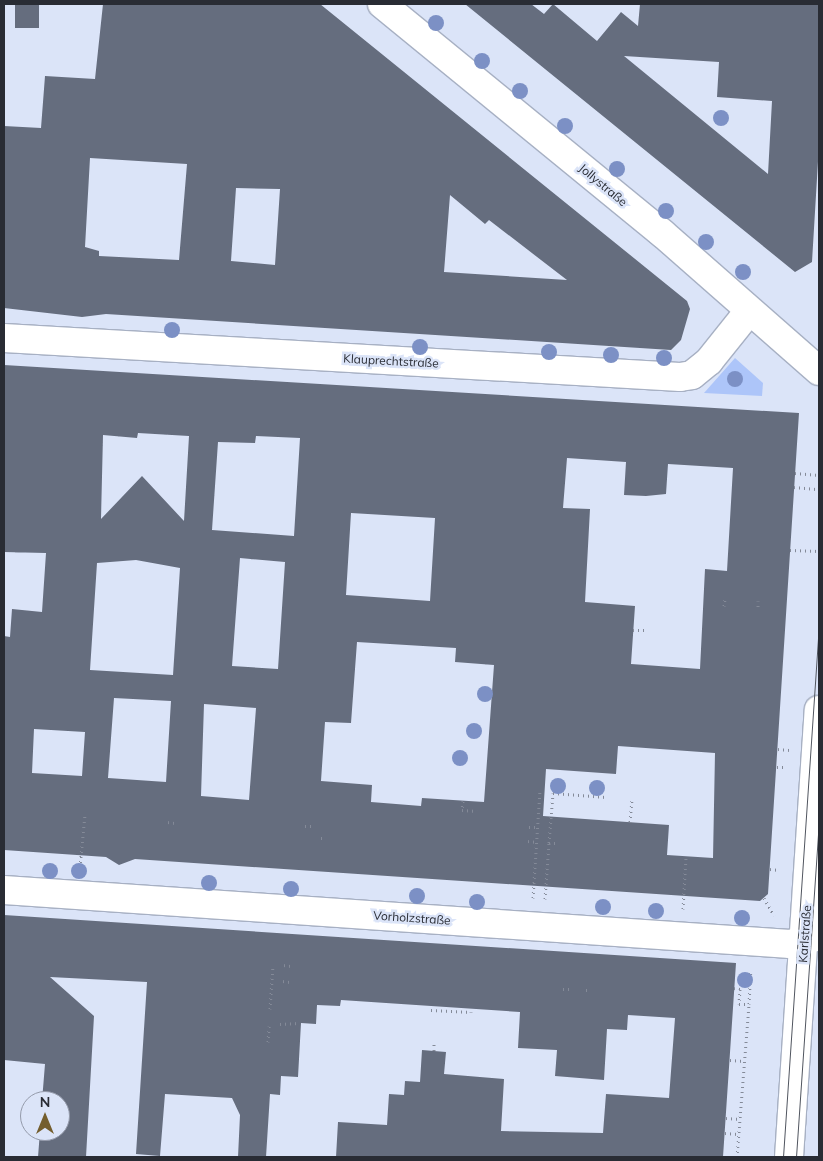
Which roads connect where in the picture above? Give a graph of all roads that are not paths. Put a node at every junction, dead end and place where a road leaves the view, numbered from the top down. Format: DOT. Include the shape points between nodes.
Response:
graph roads {
  1 [pos="382,4"];
  2 [pos="749,311"];
  3 [pos="4,338"];
  4 [pos="819,371"];
  5 [pos="819,710"];
  6 [pos="4,890"];
  7 [pos="812,938"];
  8 [pos="789,1157"];
  1 -- 2 [label="street, Jollystraße" via="662,233"];
  2 -- 3 [label="street, Klauprechtstraße" via="709,361 692,375 680,377"];
  2 -- 4 [label="street, Jollystraße"];
  5 -- 7 [label="street, Karlstraße"];
  6 -- 7 [label="street, Vorholzstraße" via="753,942 790,944"];
  7 -- 8 [label="street, Karlstraße"];
}
